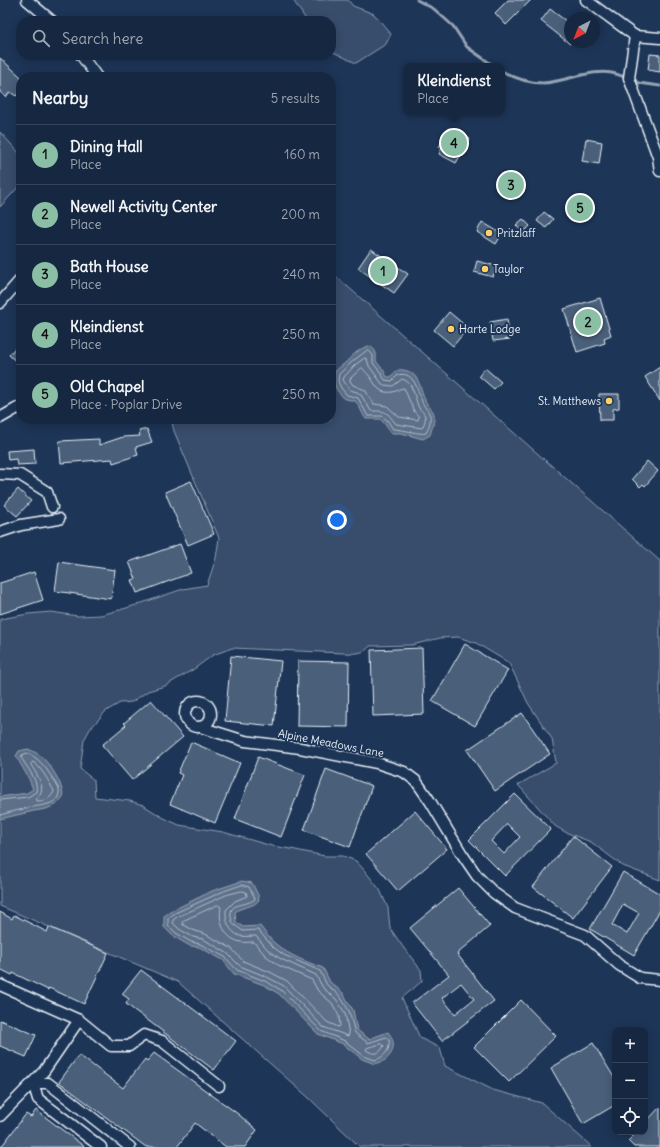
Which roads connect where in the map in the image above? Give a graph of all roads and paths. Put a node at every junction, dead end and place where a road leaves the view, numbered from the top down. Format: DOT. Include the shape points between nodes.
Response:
graph roads {
  1 [pos="27,0"];
  2 [pos="586,0"];
  3 [pos="46,16"];
  4 [pos="634,36"];
  5 [pos="660,38"];
  6 [pos="85,60"];
  7 [pos="93,72"];
  8 [pos="660,171"];
  9 [pos="16,285"];
  10 [pos="0,303"];
  11 [pos="16,409"];
  12 [pos="0,418"];
  13 [pos="0,474"];
  14 [pos="52,507"];
  15 [pos="58,519"];
  16 [pos="0,532"];
  17 [pos="200,727"];
  18 [pos="660,980"];
  19 [pos="0,985"];
  20 [pos="79,1020"];
  21 [pos="33,1083"];
  22 [pos="219,1086"];
  23 [pos="0,1116"];
  24 [pos="101,1147"];
  25 [pos="130,1147"];
  1 -- 3 [label="street"];
  2 -- 4 [label="street"];
  4 -- 5 [label="street"];
  4 -- 8 [label="street" via="629,78 658,157"];
  6 -- 7 [label="street"];
  9 -- 10 [label="street"];
  11 -- 12 [label="street"];
  13 -- 14 [label="street" via="20,475 47,492"];
  15 -- 16 [label="street" via="21,525"];
  17 -- 18 [label="street, Alpine Meadows Lane" via="245,741 369,761 404,772 416,780 477,876 494,893 515,908 585,936 619,965 640,978"];
  19 -- 20 [label="street"];
  20 -- 21 [label="street"];
  20 -- 22 [label="street" via="111,1046 129,1046 144,1035 162,1041"];
  21 -- 23 [label="street"];
  21 -- 24 [label="street" via="38,1099"];
  21 -- 25 [label="street" via="48,1083"];
}
